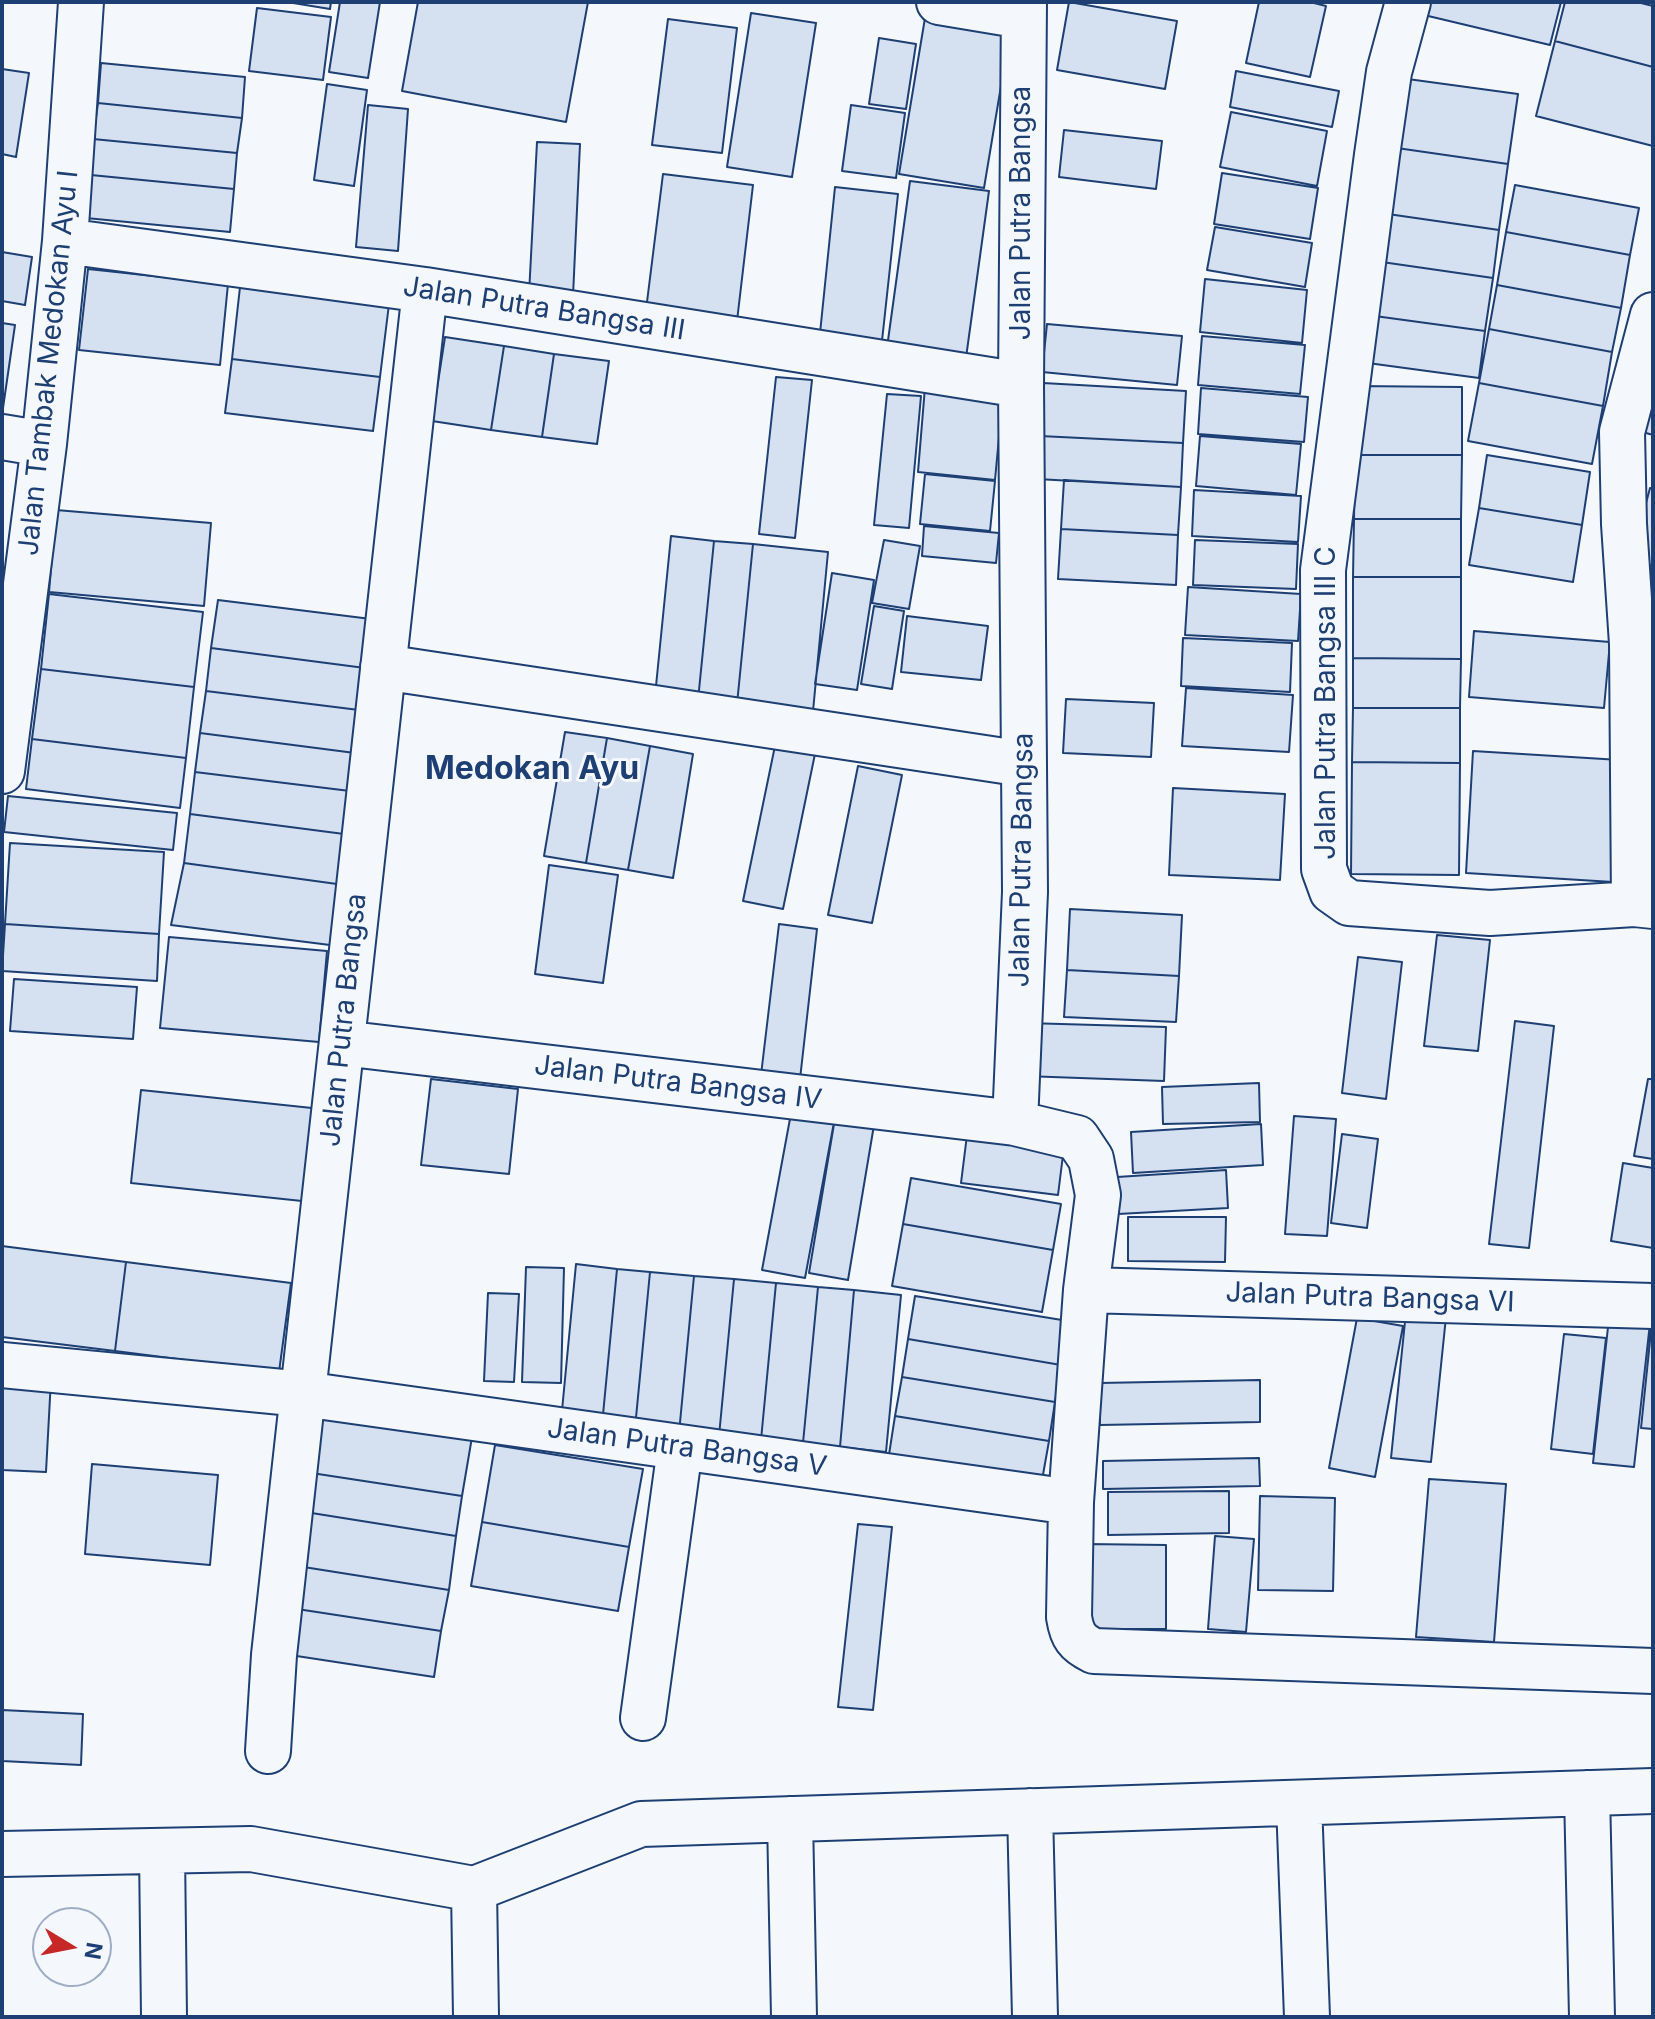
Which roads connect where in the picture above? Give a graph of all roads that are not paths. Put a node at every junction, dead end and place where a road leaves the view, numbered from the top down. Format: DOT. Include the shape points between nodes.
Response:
graph roads {
  1 [pos="81,2"];
  2 [pos="939,2"];
  3 [pos="1408,2"];
  4 [pos="1024,9"];
  5 [pos="65,241"];
  6 [pos="425,290"];
  7 [pos="1653,315"];
  8 [pos="1021,385"];
  9 [pos="2,437"];
  10 [pos="44,444"];
  11 [pos="383,667"];
  12 [pos="1024,764"];
  13 [pos="2,771"];
  14 [pos="1643,905"];
  15 [pos="342,1043"];
  16 [pos="1015,1123"];
  17 [pos="1086,1290"];
  18 [pos="1653,1306"];
  19 [pos="2,1365"];
  20 [pos="303,1394"];
  21 [pos="680,1448"];
  22 [pos="1071,1502"];
  23 [pos="1653,1671"];
  24 [pos="643,1718"];
  25 [pos="268,1751"];
  26 [pos="1653,1791"];
  27 [pos="1587,1793"];
  28 [pos="1299,1803"];
  29 [pos="1030,1811"];
  30 [pos="790,1819"];
  31 [pos="162,1851"];
  32 [pos="2,1854"];
  33 [pos="474,1889"];
  34 [pos="164,2017"];
  35 [pos="476,2017"];
  36 [pos="794,2017"];
  37 [pos="1035,2017"];
  38 [pos="1307,2017"];
  39 [pos="1592,2017"];
  1 -- 5 [label="street, Jalan Tambak Medokan Ayu I"];
  2 -- 4 [label="street"];
  3 -- 14 [label="street, Jalan Putra Bangsa III C" via="1389,72 1323,570 1324,869 1332,891 1349,903 1490,913"];
  4 -- 8 [label="street, Jalan Putra Bangsa"];
  5 -- 6 [label="street, Jalan Putra Bangsa III"];
  5 -- 10 [label="street, Jalan Tambak Medokan Ayu I"];
  6 -- 8 [label="street, Jalan Putra Bangsa III"];
  6 -- 11 [label="street, Jalan Putra Bangsa"];
  7 -- 14 [label="street" via="1622,432"];
  8 -- 12 [label="street, Jalan Putra Bangsa"];
  9 -- 10 [label="street"];
  10 -- 13 [label="street, Jalan Tambak Medokan Ayu I"];
  11 -- 12 [label="street"];
  11 -- 15 [label="street, Jalan Putra Bangsa"];
  12 -- 16 [label="street, Jalan Putra Bangsa" via="1025,892"];
  15 -- 16 [label="street, Jalan Putra Bangsa IV"];
  15 -- 20 [label="street, Jalan Putra Bangsa"];
  16 -- 17 [label="street" via="1077,1138 1091,1159 1098,1195"];
  17 -- 18 [label="street, Jalan Putra Bangsa VI"];
  17 -- 22 [label="street"];
  19 -- 20 [label="street, Jalan Putra Bangsa V"];
  20 -- 21 [label="street, Jalan Putra Bangsa V"];
  20 -- 25 [label="street, Jalan Putra Bangsa"];
  21 -- 22 [label="street, Jalan Putra Bangsa V"];
  21 -- 24 [label="street"];
  22 -- 23 [label="street" via="1071,1634 1094,1651"];
  26 -- 27 [label="street"];
  27 -- 28 [label="street"];
  27 -- 39 [label="street"];
  28 -- 29 [label="street"];
  28 -- 38 [label="street"];
  29 -- 30 [label="street"];
  29 -- 37 [label="street"];
  30 -- 33 [label="street" via="641,1824"];
  30 -- 36 [label="street"];
  31 -- 32 [label="street"];
  31 -- 33 [label="street" via="251,1849"];
  31 -- 34 [label="street"];
  33 -- 35 [label="street"];
}
